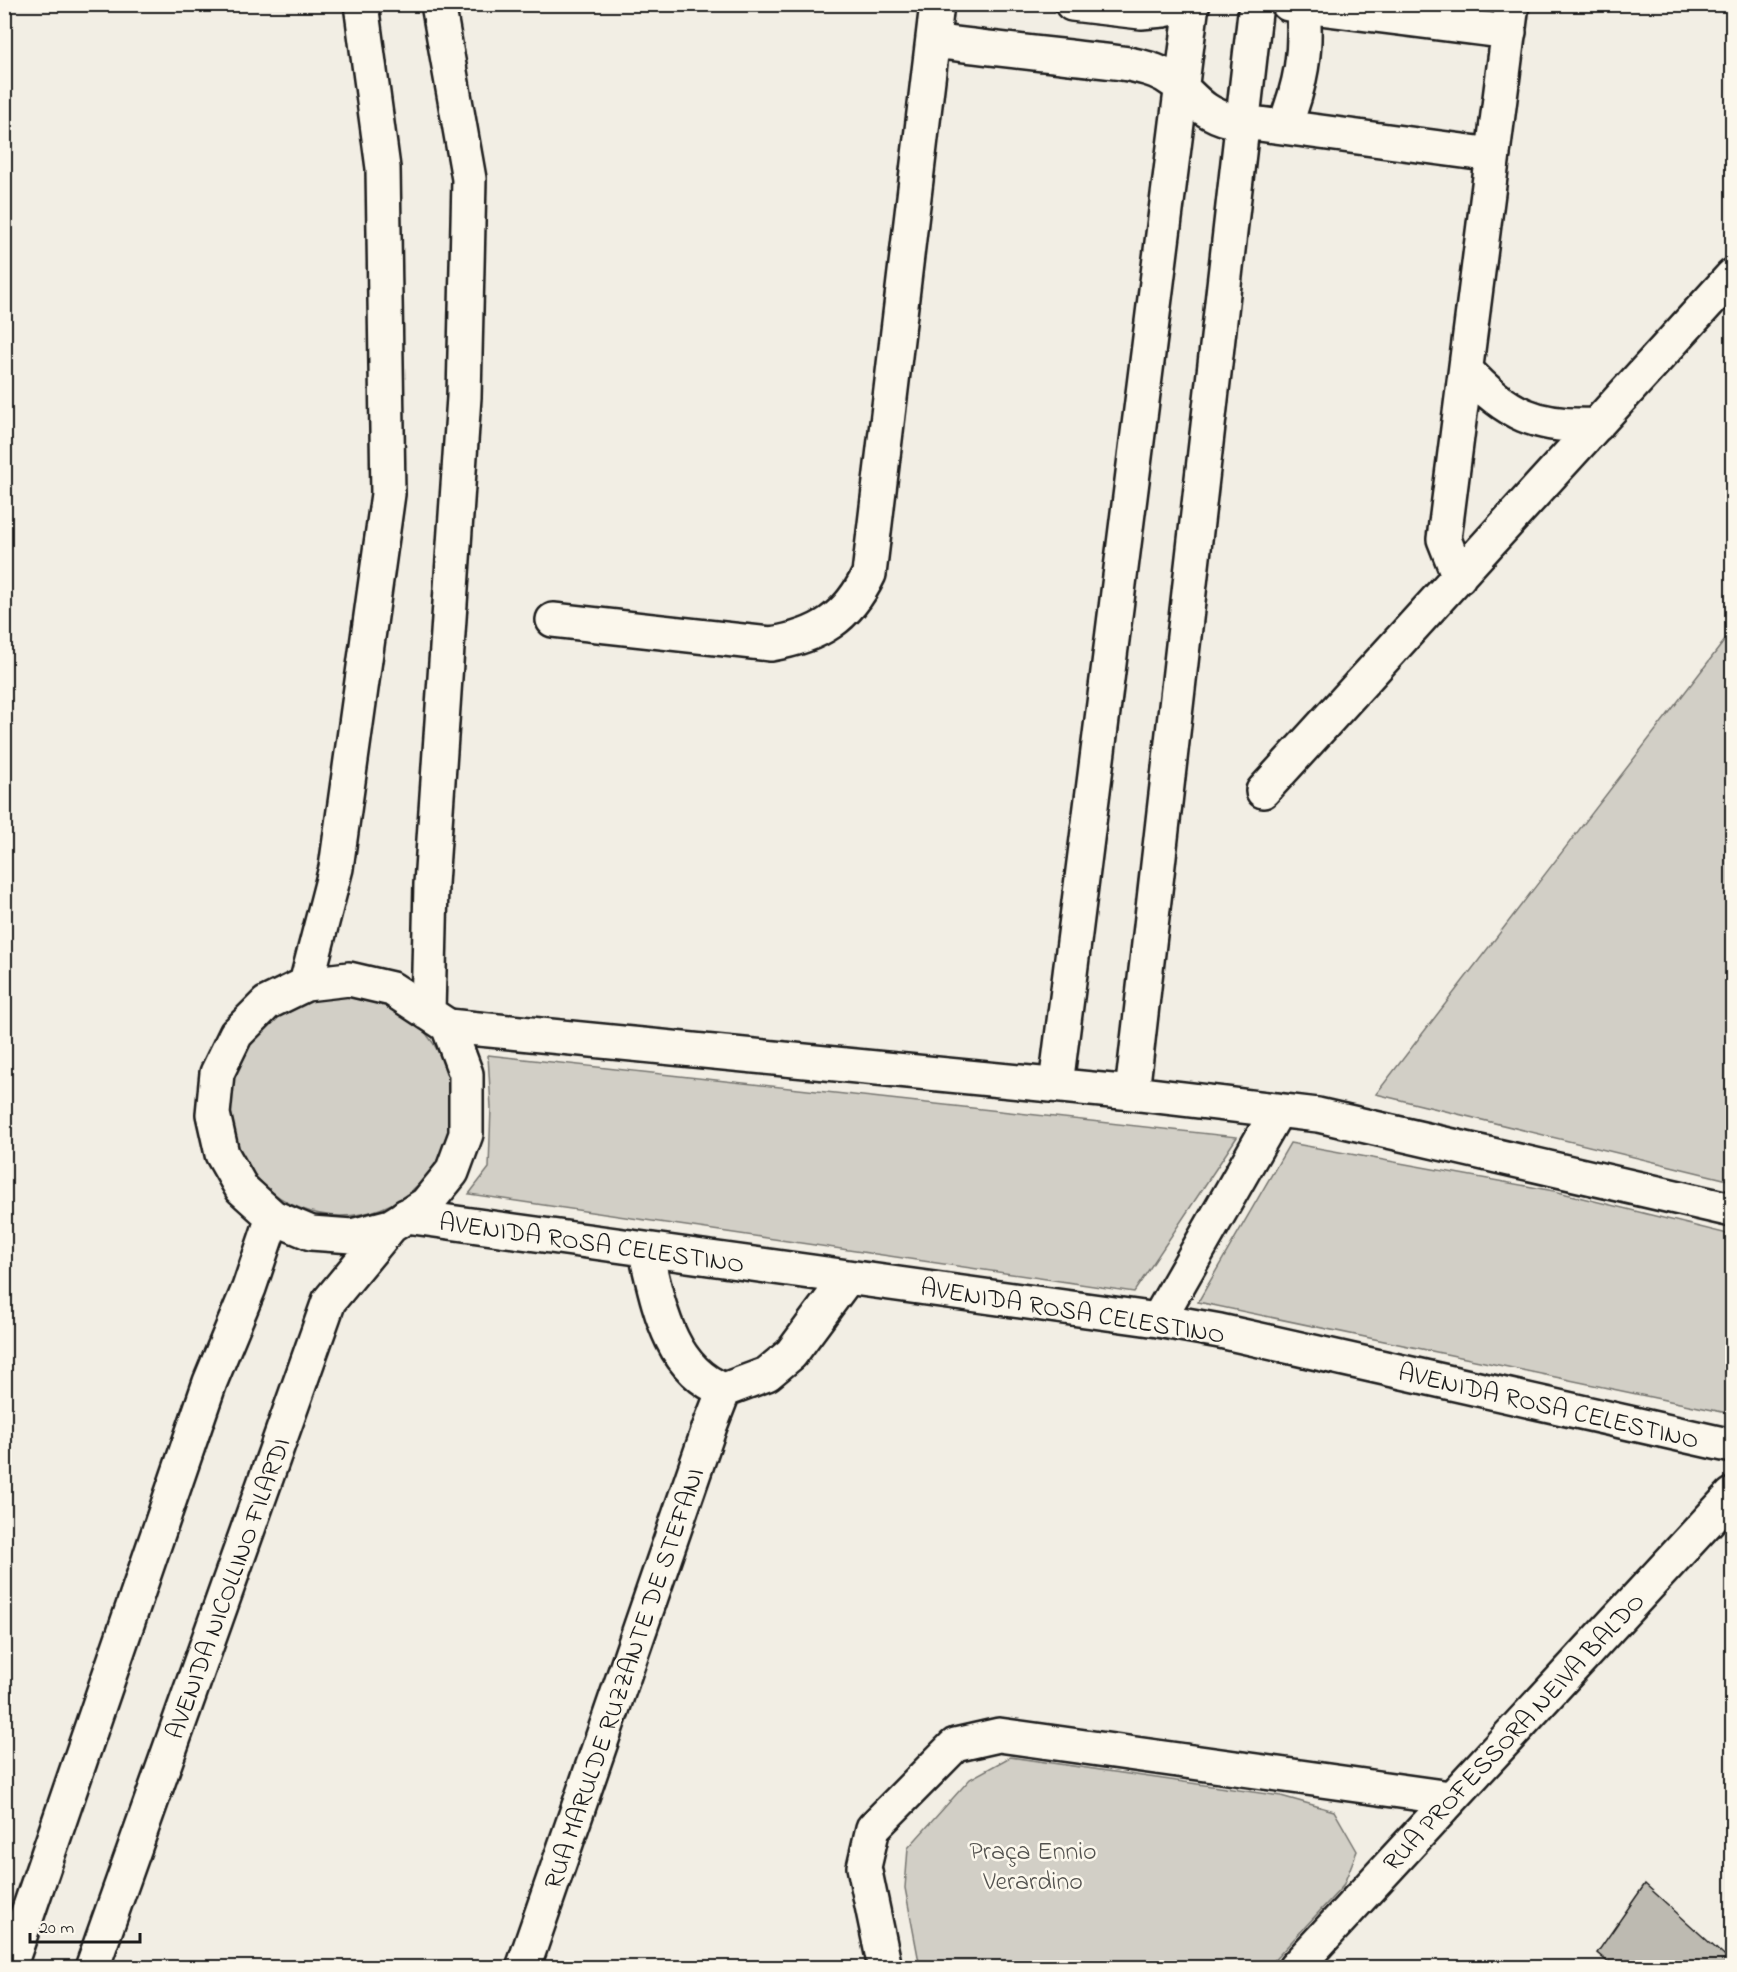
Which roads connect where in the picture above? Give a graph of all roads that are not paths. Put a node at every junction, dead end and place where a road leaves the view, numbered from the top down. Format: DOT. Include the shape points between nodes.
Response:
graph roads {
  1 [pos="362,4"];
  2 [pos="438,4"];
  3 [pos="938,4"];
  4 [pos="1072,4"];
  5 [pos="1256,4"];
  6 [pos="1192,5"];
  7 [pos="1296,5"];
  8 [pos="1510,18"];
  9 [pos="933,41"];
  10 [pos="1182,86"];
  11 [pos="1243,121"];
  12 [pos="1284,127"];
  13 [pos="1493,155"];
  14 [pos="1732,276"];
  15 [pos="1466,370"];
  16 [pos="1597,425"];
  17 [pos="1459,577"];
  18 [pos="553,620"];
  19 [pos="1263,791"];
  20 [pos="306,984"];
  21 [pos="438,1020"];
  22 [pos="1056,1085"];
  23 [pos="1132,1093"];
  24 [pos="1278,1110"];
  25 [pos="1732,1210"];
  26 [pos="273,1217"];
  27 [pos="399,1221"];
  28 [pos="645,1249"];
  29 [pos="848,1277"];
  30 [pos="1158,1320"];
  31 [pos="724,1390"];
  32 [pos="1732,1446"];
  33 [pos="1732,1495"];
  34 [pos="1450,1798"];
  35 [pos="9,1968"];
  36 [pos="92,1968"];
  37 [pos="523,1968"];
  38 [pos="885,1968"];
  39 [pos="1295,1968"];
  1 -- 20 [label="street" via="383,168 388,494 336,868"];
  2 -- 21 [label="street" via="469,179 464,397 431,884"];
  3 -- 9 [label="street"];
  4 -- 6 [label="street" via="1141,12"];
  5 -- 11 [label="street"];
  6 -- 10 [label="street"];
  7 -- 8 [label="street"];
  7 -- 12 [label="street" via="1305,30 1304,54 1294,103"];
  8 -- 13 [label="street"];
  9 -- 10 [label="street" via="1137,65"];
  9 -- 18 [label="street" via="869,574 860,592 833,622 814,633 771,644"];
  10 -- 11 [label="street" via="1207,111"];
  10 -- 22 [label="street"];
  11 -- 12 [label="street"];
  11 -- 23 [label="street"];
  12 -- 13 [label="street"];
  13 -- 15 [label="street"];
  14 -- 16 [label="street"];
  15 -- 16 [label="street" via="1501,404 1523,415 1547,423"];
  15 -- 17 [label="street" via="1444,539"];
  16 -- 17 [label="street"];
  17 -- 19 [label="street"];
  20 -- 21 [label="street" via="349,979 392,990"];
  20 -- 26 [label="street" via="267,1002 236,1034 217,1073 213,1114 222,1154 242,1189"];
  21 -- 22 [label="street"];
  21 -- 27 [label="street" via="466,1074 466,1134 452,1172 426,1204"];
  22 -- 23 [label="street"];
  23 -- 24 [label="street"];
  24 -- 25 [label="street" via="1317,1115"];
  24 -- 30 [label="street"];
  26 -- 27 [label="street" via="311,1233 352,1236"];
  26 -- 35 [label="street" via="210,1382"];
  27 -- 28 [label="street, AVENIDA ROSA CELESTINO"];
  27 -- 36 [label="street, AVENIDA NICOLLINO FILARDI" via="329,1301"];
  28 -- 29 [label="street, AVENIDA ROSA CELESTINO"];
  28 -- 31 [label="street" via="661,1314 684,1361 708,1384"];
  29 -- 30 [label="street, AVENIDA ROSA CELESTINO"];
  29 -- 31 [label="street" via="791,1354 767,1374"];
  30 -- 32 [label="street, AVENIDA ROSA CELESTINO"];
  31 -- 37 [label="street, RUA MARULDE RUZZANTE DE STEFANI"];
  33 -- 34 [label="street, RUA PROFESSORA NEIVA BALDO"];
  34 -- 38 [label="street" via="999,1735 955,1745 873,1828 864,1867"];
  34 -- 39 [label="street, RUA PROFESSORA NEIVA BALDO"];
}
